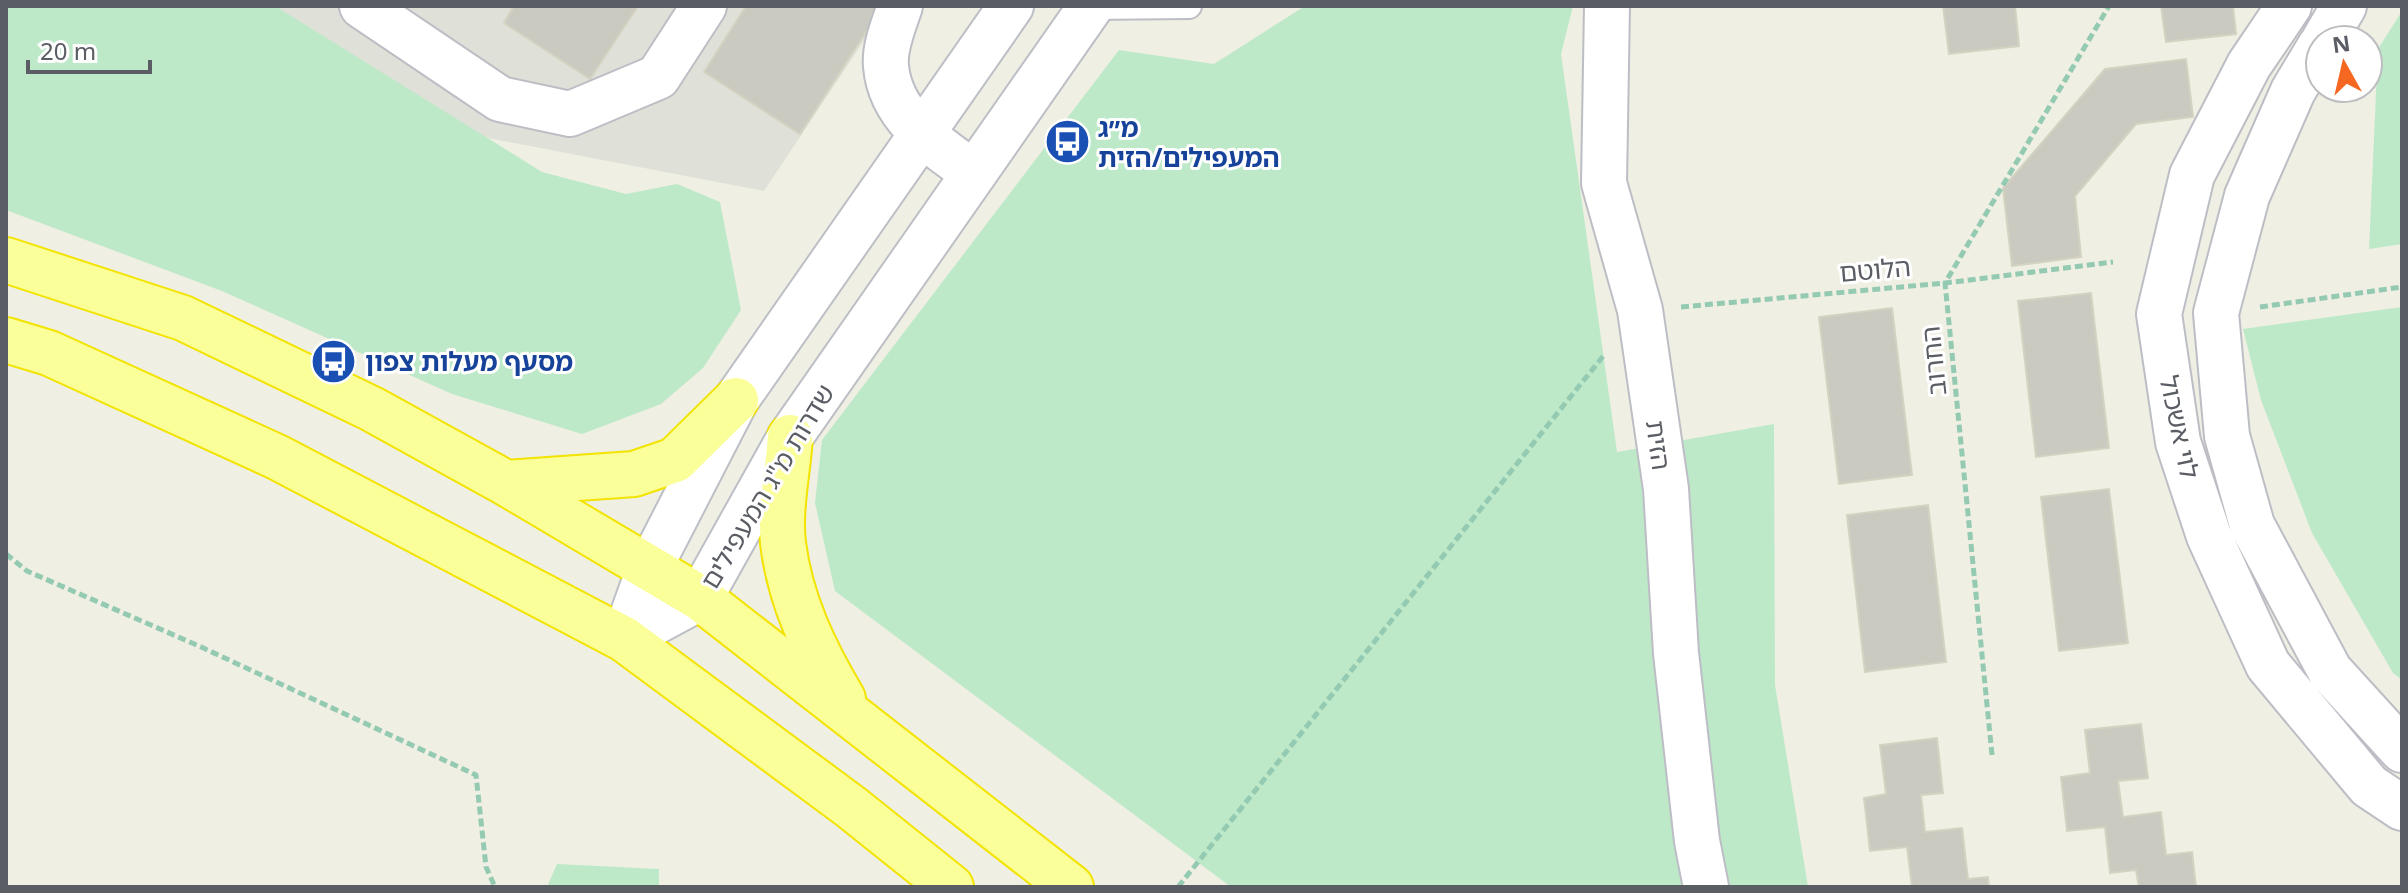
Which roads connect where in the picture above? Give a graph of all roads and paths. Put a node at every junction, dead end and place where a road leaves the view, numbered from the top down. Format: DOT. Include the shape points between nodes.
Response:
graph roads {
  1 [pos="362,6"];
  2 [pos="704,6"];
  3 [pos="900,6"];
  4 [pos="1011,6"];
  5 [pos="1091,6"];
  6 [pos="1189,6"];
  7 [pos="1607,6"];
  8 [pos="2109,6"];
  9 [pos="2289,6"];
  10 [pos="2344,6"];
  11 [pos="2333,24"];
  12 [pos="2304,73"];
  13 [pos="921,136"];
  14 [pos="974,173"];
  15 [pos="6,260"];
  16 [pos="2113,262"];
  17 [pos="1945,283"];
  18 [pos="2402,287"];
  19 [pos="1640,310"];
  20 [pos="2216,313"];
  21 [pos="6,340"];
  22 [pos="736,400"];
  23 [pos="790,437"];
  24 [pos="506,483"];
  25 [pos="6,554"];
  26 [pos="649,569"];
  27 [pos="700,598"];
  28 [pos="624,639"];
  29 [pos="854,719"];
  30 [pos="2402,750"];
  31 [pos="1992,755"];
  32 [pos="2402,808"];
  33 [pos="495,887"];
  34 [pos="951,887"];
  35 [pos="1071,887"];
  36 [pos="1178,887"];
  37 [pos="1706,887"];
  1 -- 2 [label="street" via="500,99 570,114 658,77"];
  3 -- 13 [label="street" via="885,65 892,89"];
  4 -- 13 [label="street"];
  5 -- 6 [label="lane"];
  5 -- 14 [label="street, שדרות מ\"ג המעפילים"];
  7 -- 19 [label="street, הזית" via="1604,183"];
  8 -- 17 [label="path"];
  9 -- 32 [label="street, לוי אשכול" via="2249,65 2192,175 2159,314 2178,442 2209,536 2268,665 2369,786"];
  10 -- 11 [label="street"];
  12 -- 20 [label="street, לוי אשכול" via="2247,196"];
  13 -- 14 [label="street"];
  13 -- 22 [label="street"];
  14 -- 23 [label="street, שדרות מ\"ג המעפילים"];
  15 -- 24 [label="highway" via="183,318 372,409"];
  16 -- 17 [label="path, הלוטם"];
  17 -- 19 [label="path, הלוטם"];
  17 -- 31 [label="path, החרוב"];
  18 -- 20 [label="path"];
  19 -- 36 [label="path"];
  19 -- 37 [label="street, הזית" via="1666,489 1676,653"];
  20 -- 30 [label="street, לוי אשכול" via="2227,436 2252,525 2330,671"];
  21 -- 28 [label="highway" via="49,353 277,457"];
  22 -- 24 [label="highway" via="675,460 634,474"];
  22 -- 26 [label="street"];
  23 -- 27 [label="street, שדרות מ\"ג המעפילים"];
  23 -- 29 [label="highway" via="783,540 791,580 803,626"];
  24 -- 26 [label="highway"];
  25 -- 33 [label="path" via="27,571 476,775 486,867"];
  26 -- 27 [label="highway"];
  26 -- 28 [label="street"];
  27 -- 28 [label="street, שדרות מ\"ג המעפילים"];
  27 -- 29 [label="highway"];
  28 -- 34 [label="highway"];
  29 -- 35 [label="highway"];
}
